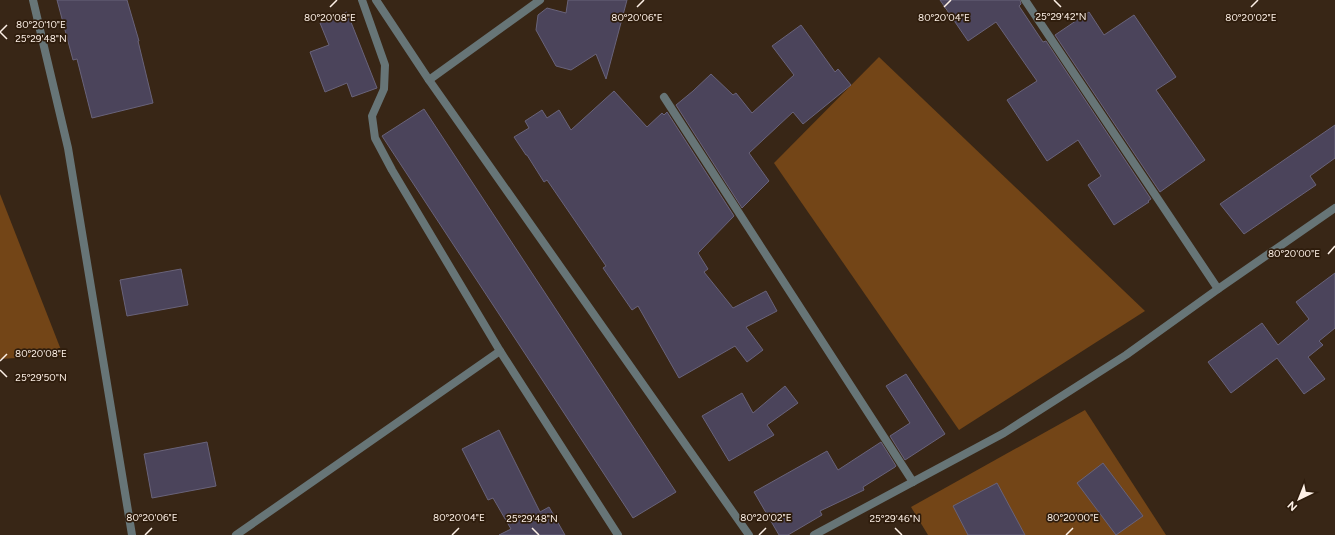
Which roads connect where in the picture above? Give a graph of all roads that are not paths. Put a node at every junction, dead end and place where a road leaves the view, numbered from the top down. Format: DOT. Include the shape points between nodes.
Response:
graph roads {
  1 [pos="33,0"];
  2 [pos="362,0"];
  3 [pos="376,0"];
  4 [pos="540,0"];
  5 [pos="1025,0"];
  6 [pos="429,80"];
  7 [pos="664,97"];
  8 [pos="1335,208"];
  9 [pos="1218,289"];
  10 [pos="500,352"];
  11 [pos="914,482"];
  12 [pos="132,535"];
  13 [pos="236,535"];
  14 [pos="618,535"];
  15 [pos="749,535"];
  16 [pos="814,535"];
  1 -- 12 [label="street" via="68,148"];
  2 -- 10 [label="street" via="385,65 384,89 372,116 375,138"];
  3 -- 6 [label="street"];
  4 -- 6 [label="street"];
  5 -- 9 [label="street"];
  6 -- 15 [label="street"];
  7 -- 11 [label="street"];
  8 -- 9 [label="street"];
  9 -- 11 [label="street" via="1126,355 1004,433"];
  10 -- 13 [label="street"];
  10 -- 14 [label="street"];
  11 -- 16 [label="street"];
}
